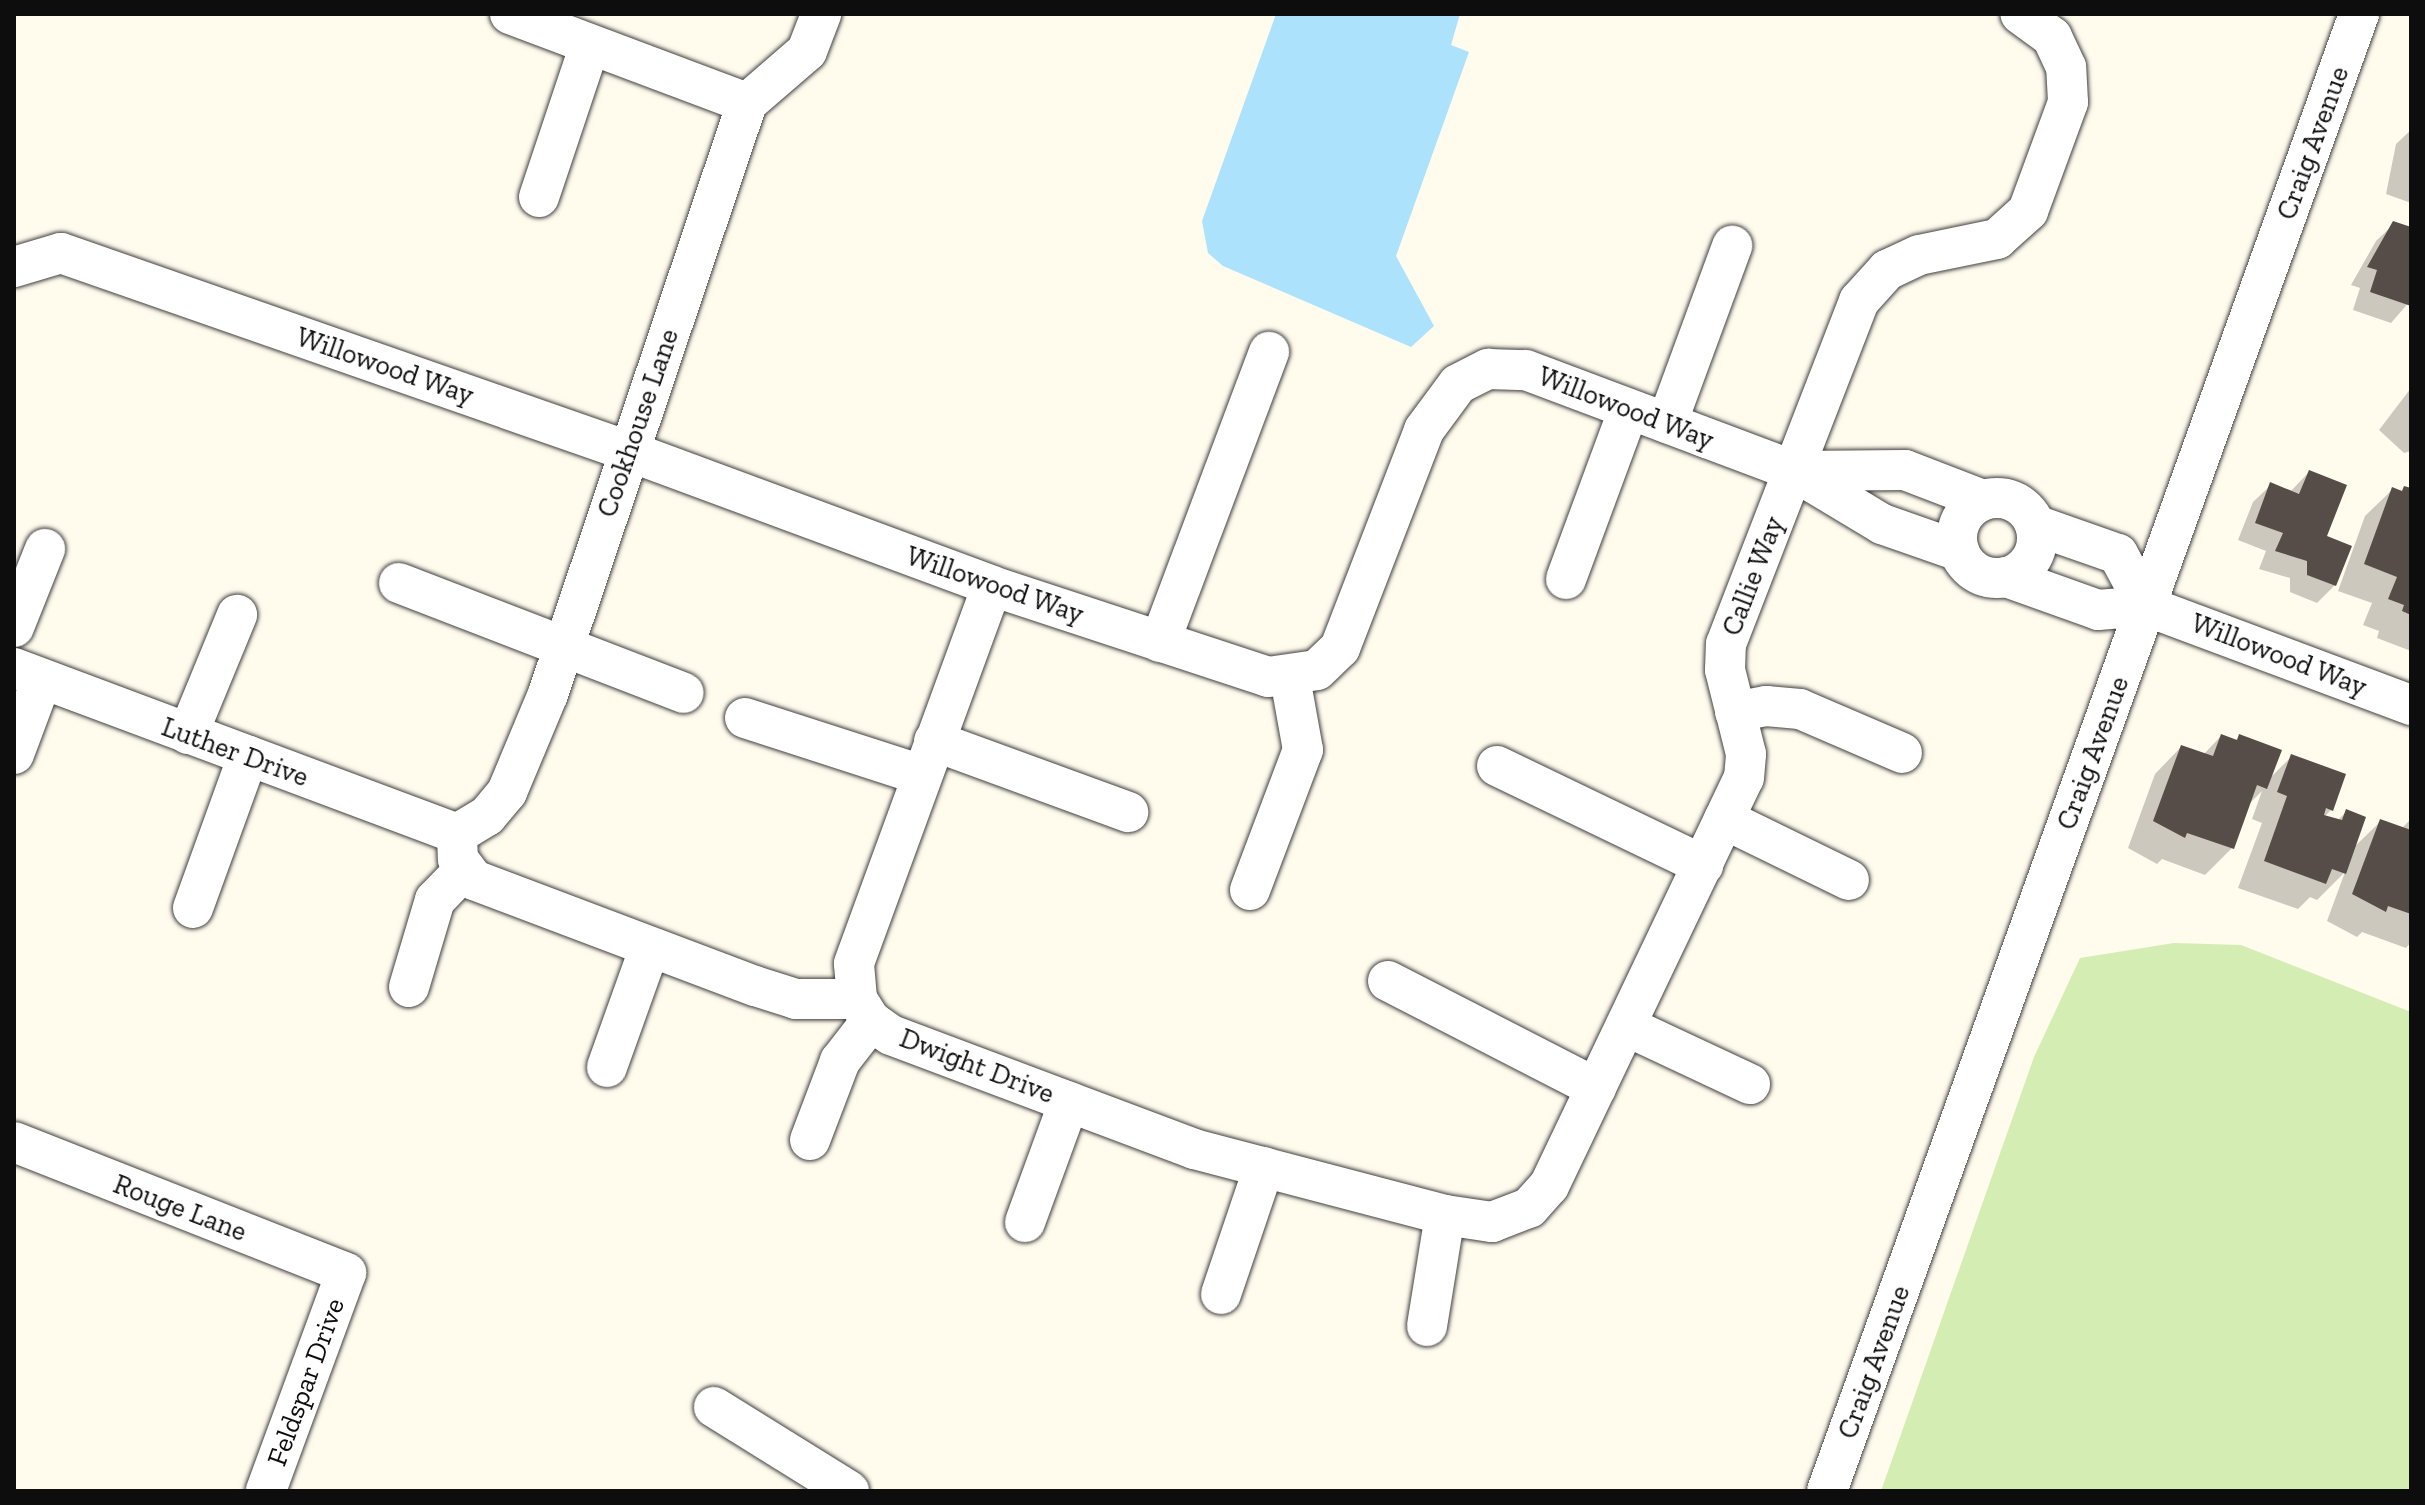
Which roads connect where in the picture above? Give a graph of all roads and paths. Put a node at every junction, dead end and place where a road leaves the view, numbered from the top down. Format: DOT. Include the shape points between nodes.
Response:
graph roads {
  1 [pos="510,14"];
  2 [pos="821,14"];
  3 [pos="2020,14"];
  4 [pos="2359,14"];
  5 [pos="590,45"];
  6 [pos="747,103"];
  7 [pos="539,197"];
  8 [pos="1732,246"];
  9 [pos="24,262"];
  10 [pos="1269,352"];
  11 [pos="1629,409"];
  12 [pos="1667,423"];
  13 [pos="628,451"];
  14 [pos="1794,471"];
  15 [pos="1983,500"];
  16 [pos="2035,525"];
  17 [pos="45,549"];
  18 [pos="1959,551"];
  19 [pos="2006,577"];
  20 [pos="1566,579"];
  21 [pos="399,583"];
  22 [pos="992,586"];
  23 [pos="2146,606"];
  24 [pos="237,615"];
  25 [pos="14,627"];
  26 [pos="1160,642"];
  27 [pos="563,648"];
  28 [pos="28,674"];
  29 [pos="1290,678"];
  30 [pos="684,693"];
  31 [pos="2411,705"];
  32 [pos="1735,712"];
  33 [pos="745,718"];
  34 [pos="188,734"];
  35 [pos="1902,753"];
  36 [pos="14,754"];
  37 [pos="248,756"];
  38 [pos="927,758"];
  39 [pos="1497,766"];
  40 [pos="1128,812"];
  41 [pos="1724,819"];
  42 [pos="461,852"];
  43 [pos="1703,865"];
  44 [pos="1849,880"];
  45 [pos="1250,890"];
  46 [pos="193,908"];
  47 [pos="650,947"];
  48 [pos="1388,981"];
  49 [pos="409,987"];
  50 [pos="864,1010"];
  51 [pos="1626,1026"];
  52 [pos="607,1067"];
  53 [pos="1750,1084"];
  54 [pos="1596,1088"];
  55 [pos="1069,1102"];
  56 [pos="810,1140"];
  57 [pos="14,1142"];
  58 [pos="1264,1167"];
  59 [pos="1529,1208"];
  60 [pos="1445,1215"];
  61 [pos="1025,1222"];
  62 [pos="346,1273"];
  63 [pos="1221,1294"];
  64 [pos="1427,1326"];
  65 [pos="714,1407"];
  66 [pos="266,1491"];
  67 [pos="849,1491"];
  68 [pos="1827,1491"];
  1 -- 5 [label="street"];
  2 -- 6 [label="street" via="807,51"];
  3 -- 14 [label="street, Callie Way" via="2052,37 2066,67 2068,102 2028,211 1997,239 1919,255 1887,270 1859,301"];
  4 -- 23 [label="street, Craig Avenue"];
  5 -- 6 [label="street"];
  5 -- 7 [label="street"];
  6 -- 13 [label="street, Cookhouse Lane"];
  8 -- 12 [label="street"];
  9 -- 13 [label="street, Willowood Way" via="61,253"];
  10 -- 26 [label="street"];
  11 -- 12 [label="street, Willowood Way"];
  11 -- 20 [label="street"];
  11 -- 29 [label="street, Willowood Way" via="1526,370 1488,369 1458,384 1424,430 1340,648 1317,670"];
  12 -- 14 [label="street, Willowood Way"];
  13 -- 22 [label="street, Willowood Way"];
  13 -- 27 [label="street, Cookhouse Lane"];
  14 -- 15 [label="street, Willowood Way" via="1905,470"];
  14 -- 18 [label="street, Willowood Way" via="1882,524"];
  14 -- 32 [label="street, Callie Way" via="1726,644 1725,670"];
  15 -- 16 [label="street, Willowood Way" via="2014,501"];
  15 -- 18 [label="street" via="1960,520"];
  16 -- 19 [label="street" via="2032,558"];
  16 -- 23 [label="street, Willowood Way" via="2118,554"];
  17 -- 25 [label="street"];
  18 -- 19 [label="street, Willowood Way" via="1972,570"];
  19 -- 23 [label="street, Willowood Way" via="2098,610"];
  21 -- 27 [label="street"];
  22 -- 26 [label="street, Willowood Way"];
  22 -- 38 [label="street"];
  23 -- 31 [label="street, Willowood Way"];
  23 -- 68 [label="street, Craig Avenue"];
  24 -- 34 [label="street"];
  26 -- 29 [label="street, Willowood Way" via="1268,677"];
  27 -- 30 [label="street"];
  27 -- 42 [label="street, Cookhouse Lane" via="507,792"];
  28 -- 34 [label="street, Luther Drive"];
  28 -- 36 [label="street"];
  29 -- 45 [label="street" via="1303,750"];
  32 -- 35 [label="street" via="1766,706 1800,709"];
  32 -- 41 [label="street, Callie Way" via="1746,754 1744,778"];
  33 -- 38 [label="street"];
  34 -- 37 [label="street, Luther Drive"];
  37 -- 42 [label="street, Luther Drive"];
  37 -- 46 [label="street"];
  38 -- 40 [label="street"];
  38 -- 50 [label="street" via="854,964"];
  39 -- 43 [label="street"];
  41 -- 43 [label="street, Callie Way"];
  41 -- 44 [label="street"];
  42 -- 47 [label="street, Luther Drive" via="474,880"];
  42 -- 49 [label="street, Cookhouse Lane" via="435,900"];
  43 -- 51 [label="street, Callie Way"];
  47 -- 50 [label="street, Luther Drive" via="796,999"];
  47 -- 52 [label="street"];
  48 -- 54 [label="street"];
  50 -- 55 [label="street, Dwight Drive" via="891,1035"];
  50 -- 56 [label="street"];
  51 -- 53 [label="street"];
  51 -- 54 [label="street, Callie Way"];
  54 -- 59 [label="street, Callie Way" via="1549,1186"];
  55 -- 58 [label="street, Dwight Drive" via="1194,1149"];
  55 -- 61 [label="street"];
  57 -- 62 [label="street, Rouge Lane"];
  58 -- 60 [label="street, Dwight Drive"];
  58 -- 63 [label="street"];
  59 -- 60 [label="street, Dwight Drive" via="1492,1222"];
  60 -- 64 [label="street"];
  62 -- 66 [label="street, Feldspar Drive"];
  65 -- 67 [label="street"];
}
